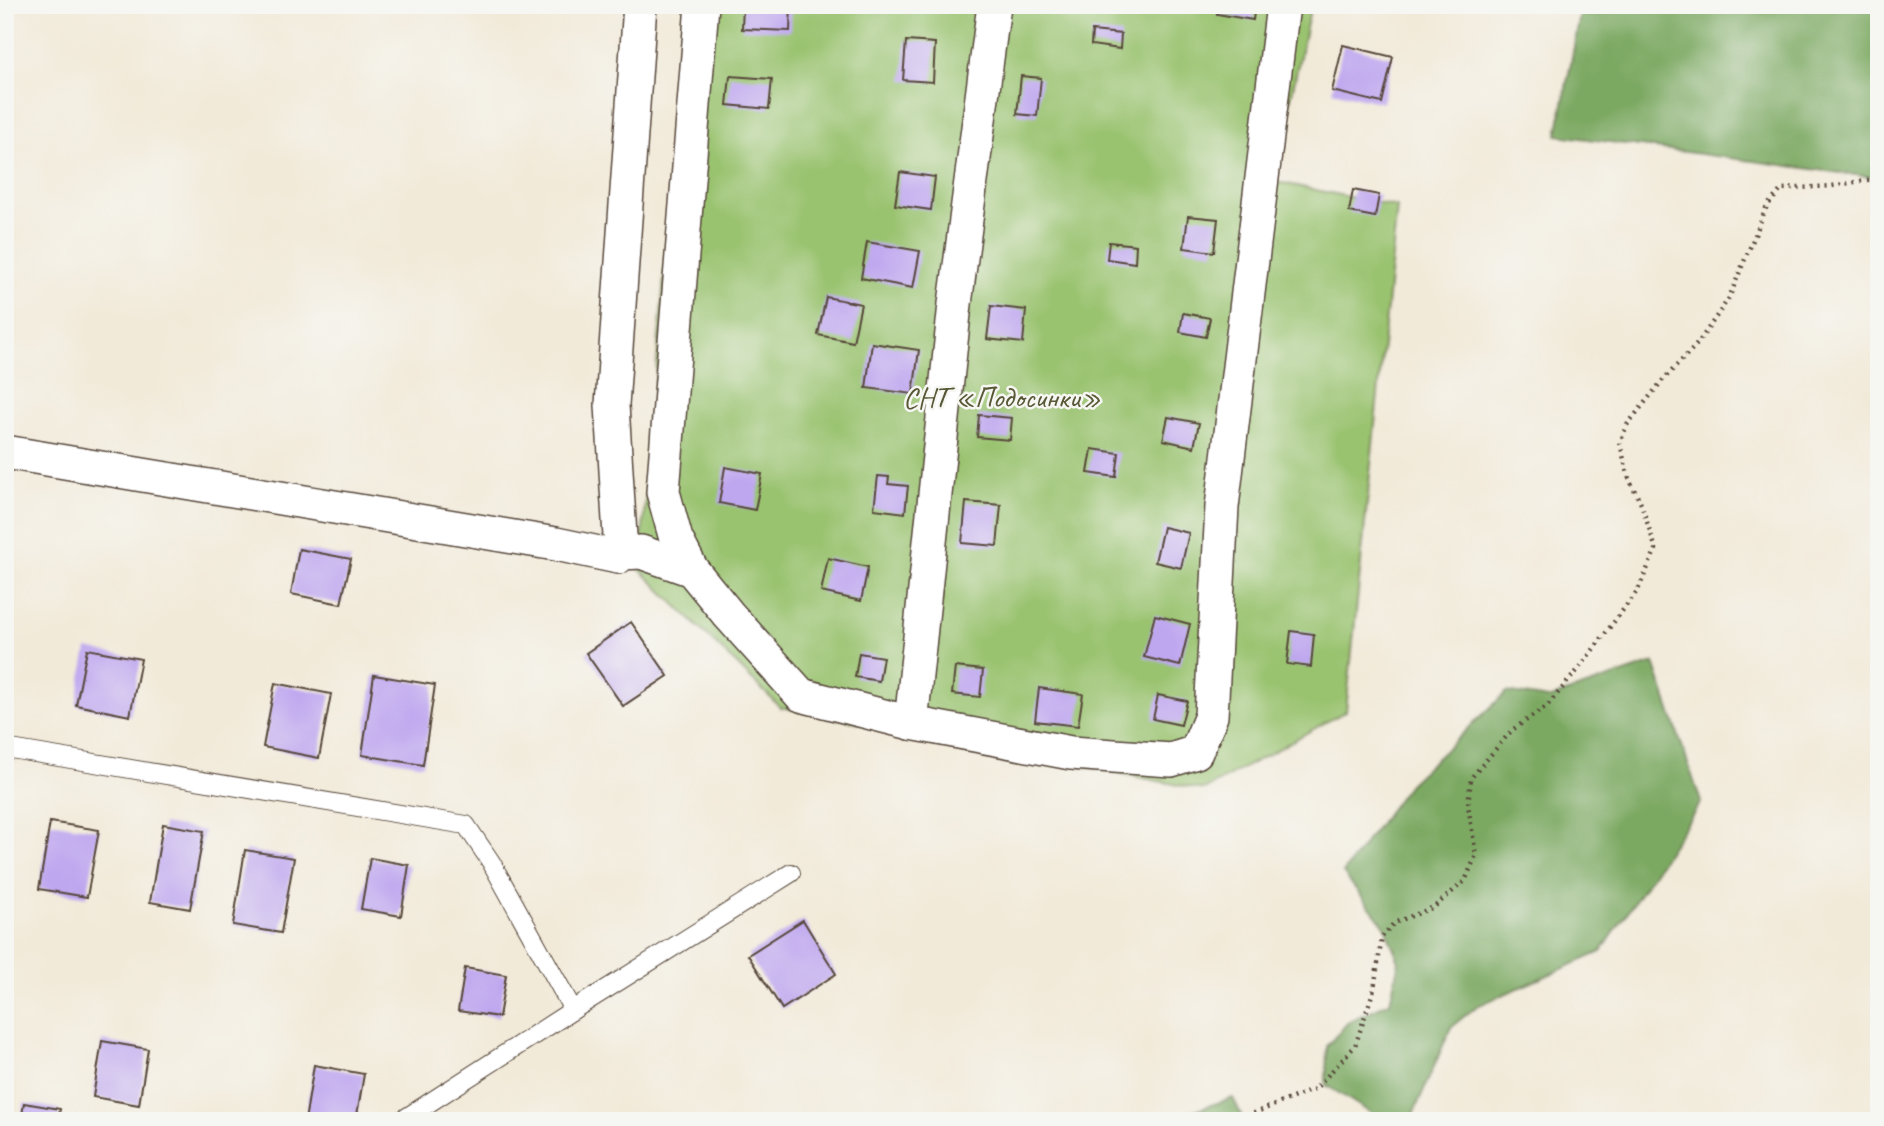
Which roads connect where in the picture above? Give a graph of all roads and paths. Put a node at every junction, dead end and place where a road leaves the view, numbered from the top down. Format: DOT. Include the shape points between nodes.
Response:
graph roads {
  1 [pos="640,5"];
  2 [pos="702,5"];
  3 [pos="994,5"];
  4 [pos="1283,5"];
  5 [pos="1879,178"];
  6 [pos="5,452"];
  7 [pos="621,553"];
  8 [pos="692,570"];
  9 [pos="911,723"];
  10 [pos="5,748"];
  11 [pos="792,873"];
  12 [pos="573,1010"];
  13 [pos="401,1121"];
  14 [pos="1234,1121"];
  1 -- 7 [label="street" via="612,405"];
  2 -- 8 [label="street" via="663,492 676,540"];
  3 -- 9 [label="street" via="955,304"];
  4 -- 9 [label="street" via="1222,507 1211,716 1196,752 1171,760 1071,753"];
  5 -- 14 [label="path" via="1782,189 1766,206 1729,298 1627,425 1620,443 1656,549 1637,590 1545,708 1512,730 1471,778 1468,805 1476,855 1465,881 1434,907 1394,923 1382,937 1374,989 1355,1046 1315,1089"];
  6 -- 7 [label="street" via="618,558"];
  7 -- 8 [label="street" via="641,552"];
  8 -- 9 [label="street" via="801,695"];
  10 -- 12 [label="lane" via="466,825"];
  11 -- 12 [label="lane"];
  12 -- 13 [label="lane"];
}
